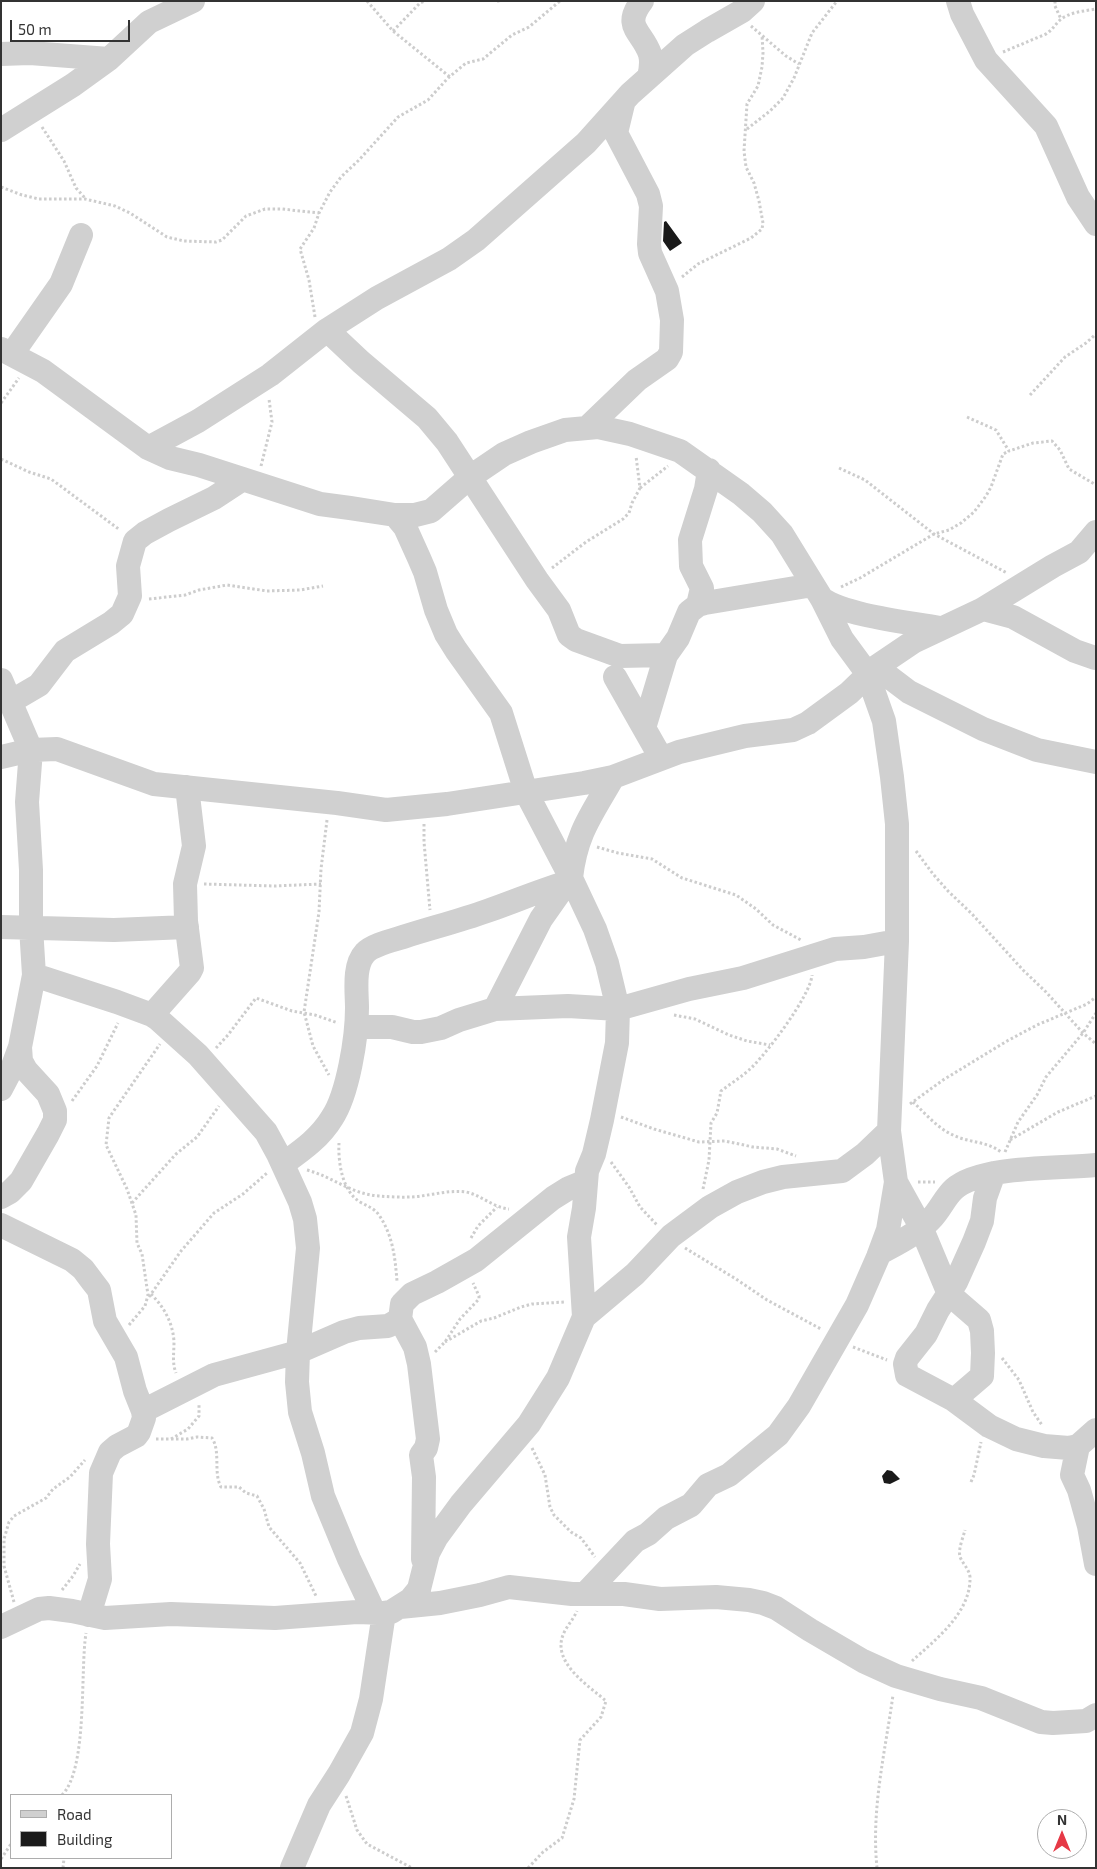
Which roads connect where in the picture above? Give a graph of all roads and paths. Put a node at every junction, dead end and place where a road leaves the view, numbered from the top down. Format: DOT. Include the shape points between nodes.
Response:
graph roads {
  1 [pos="193,1"];
  2 [pos="367,1"];
  3 [pos="425,1"];
  4 [pos="497,1"];
  5 [pos="502,1"];
  6 [pos="560,1"];
  7 [pos="642,1"];
  8 [pos="837,1"];
  9 [pos="1055,1"];
  10 [pos="956,6"];
  11 [pos="745,7"];
  12 [pos="1096,9"];
  13 [pos="1061,19"];
  14 [pos="393,31"];
  15 [pos="762,35"];
  16 [pos="1,54"];
  17 [pos="109,59"];
  18 [pos="986,60"];
  19 [pos="799,64"];
  20 [pos="450,77"];
  21 [pos="650,77"];
  22 [pos="623,102"];
  23 [pos="33,111"];
  24 [pos="747,129"];
  25 [pos="1,130"];
  26 [pos="1,187"];
  27 [pos="86,199"];
  28 [pos="319,213"];
  29 [pos="1096,224"];
  30 [pos="81,235"];
  31 [pos="667,291"];
  32 [pos="327,330"];
  33 [pos="1096,334"];
  34 [pos="14,355"];
  35 [pos="265,378"];
  36 [pos="1030,395"];
  37 [pos="1,403"];
  38 [pos="967,417"];
  39 [pos="587,428"];
  40 [pos="630,434"];
  41 [pos="148,448"];
  42 [pos="1009,451"];
  43 [pos="684,454"];
  44 [pos="1,459"];
  45 [pos="839,468"];
  46 [pos="709,470"];
  47 [pos="470,477"];
  48 [pos="250,481"];
  49 [pos="1096,485"];
  50 [pos="640,488"];
  51 [pos="395,515"];
  52 [pos="1096,532"];
  53 [pos="934,534"];
  54 [pos="135,541"];
  55 [pos="537,580"];
  56 [pos="1025,582"];
  57 [pos="323,586"];
  58 [pos="818,594"];
  59 [pos="128,602"];
  60 [pos="698,605"];
  61 [pos="983,609"];
  62 [pos="940,628"];
  63 [pos="666,654"];
  64 [pos="1095,658"];
  65 [pos="871,670"];
  66 [pos="615,677"];
  67 [pos="1,680"];
  68 [pos="10,702"];
  69 [pos="644,728"];
  70 [pos="31,750"];
  71 [pos="1,757"];
  72 [pos="661,758"];
  73 [pos="1096,762"];
  74 [pos="613,777"];
  75 [pos="187,786"];
  76 [pos="526,792"];
  77 [pos="329,802"];
  78 [pos="428,806"];
  79 [pos="544,826"];
  80 [pos="584,828"];
  81 [pos="914,848"];
  82 [pos="570,880"];
  83 [pos="185,884"];
  84 [pos="321,884"];
  85 [pos="31,926"];
  86 [pos="1,927"];
  87 [pos="187,927"];
  88 [pos="432,928"];
  89 [pos="897,940"];
  90 [pos="825,952"];
  91 [pos="34,975"];
  92 [pos="1096,997"];
  93 [pos="495,1008"];
  94 [pos="618,1008"];
  95 [pos="142,1011"];
  96 [pos="304,1012"];
  97 [pos="1065,1013"];
  98 [pos="670,1014"];
  99 [pos="1096,1014"];
  100 [pos="357,1029"];
  101 [pos="174,1032"];
  102 [pos="1083,1033"];
  103 [pos="1096,1044"];
  104 [pos="770,1045"];
  105 [pos="20,1047"];
  106 [pos="205,1063"];
  107 [pos="1,1089"];
  108 [pos="230,1091"];
  109 [pos="1096,1096"];
  110 [pos="341,1097"];
  111 [pos="913,1102"];
  112 [pos="54,1120"];
  113 [pos="601,1124"];
  114 [pos="890,1125"];
  115 [pos="340,1138"];
  116 [pos="1010,1140"];
  117 [pos="710,1141"];
  118 [pos="803,1158"];
  119 [pos="282,1163"];
  120 [pos="1096,1166"];
  121 [pos="994,1173"];
  122 [pos="586,1181"];
  123 [pos="896,1181"];
  124 [pos="937,1182"];
  125 [pos="348,1189"];
  126 [pos="4,1192"];
  127 [pos="132,1204"];
  128 [pos="516,1208"];
  129 [pos="699,1214"];
  130 [pos="1,1225"];
  131 [pos="921,1227"];
  132 [pos="671,1236"];
  133 [pos="880,1252"];
  134 [pos="470,1263"];
  135 [pos="147,1290"];
  136 [pos="152,1294"];
  137 [pos="949,1294"];
  138 [pos="148,1298"];
  139 [pos="584,1308"];
  140 [pos="400,1314"];
  141 [pos="837,1337"];
  142 [pos="445,1342"];
  143 [pos="120,1343"];
  144 [pos="298,1352"];
  145 [pos="998,1352"];
  146 [pos="419,1365"];
  147 [pos="908,1374"];
  148 [pos="188,1388"];
  149 [pos="954,1400"];
  150 [pos="143,1411"];
  151 [pos="983,1422"];
  152 [pos="527,1426"];
  153 [pos="1096,1430"];
  154 [pos="130,1439"];
  155 [pos="172,1439"];
  156 [pos="1050,1446"];
  157 [pos="1078,1446"];
  158 [pos="89,1458"];
  159 [pos="971,1482"];
  160 [pos="965,1530"];
  161 [pos="98,1544"];
  162 [pos="1096,1564"];
  163 [pos="424,1566"];
  164 [pos="607,1571"];
  165 [pos="588,1594"];
  166 [pos="42,1608"];
  167 [pos="386,1611"];
  168 [pos="90,1615"];
  169 [pos="325,1615"];
  170 [pos="1,1627"];
  171 [pos="896,1676"];
  172 [pos="1096,1715"];
  173 [pos="340,1774"];
  174 [pos="63,1794"];
  175 [pos="10,1846"];
  176 [pos="1,1859"];
  177 [pos="292,1868"];
  178 [pos="412,1868"];
  179 [pos="528,1868"];
  180 [pos="877,1868"];
  1 -- 17 [label="street" via="149,22"];
  2 -- 14 [label="path"];
  3 -- 14 [label="path"];
  4 -- 5 [label="path"];
  6 -- 20 [label="path" via="483,59 466,63"];
  7 -- 21 [label="street" via="634,12 633,23 650,55"];
  8 -- 19 [label="path" via="812,33"];
  9 -- 13 [label="path"];
  10 -- 18 [label="street"];
  11 -- 15 [label="path"];
  11 -- 21 [label="street" via="685,45"];
  12 -- 13 [label="path"];
  13 -- 18 [label="path" via="1052,31"];
  14 -- 20 [label="path"];
  15 -- 19 [label="path"];
  15 -- 24 [label="path" via="762,67 758,86 748,104"];
  16 -- 17 [label="street"];
  17 -- 23 [label="street"];
  18 -- 29 [label="street" via="1046,126 1078,197"];
  19 -- 24 [label="path" via="783,98"];
  20 -- 28 [label="path" via="428,100 398,117 341,177"];
  21 -- 22 [label="street"];
  22 -- 31 [label="street" via="616,133 648,194 650,253"];
  22 -- 32 [label="street" via="586,143 476,240"];
  23 -- 25 [label="street"];
  23 -- 27 [label="path" via="64,161 76,188"];
  24 -- 31 [label="path" via="745,161 759,201 762,229 751,238 698,264"];
  26 -- 27 [label="path" via="39,199"];
  27 -- 28 [label="path" via="130,213 167,238 198,242 222,240 246,216 266,210"];
  28 -- 32 [label="path" via="314,228 300,249 314,316"];
  30 -- 34 [label="street" via="61,284"];
  31 -- 39 [label="street" via="672,338 667,359 637,380"];
  32 -- 35 [label="street"];
  32 -- 47 [label="street" via="427,418"];
  33 -- 36 [label="path" via="1065,356"];
  34 -- 37 [label="path"];
  34 -- 41 [label="street" via="43,371"];
  35 -- 41 [label="street" via="198,421"];
  35 -- 48 [label="path" via="272,422 263,455"];
  38 -- 42 [label="path" via="996,430"];
  39 -- 40 [label="street"];
  39 -- 47 [label="street" via="565,430 531,442 504,454"];
  40 -- 43 [label="street"];
  40 -- 50 [label="path"];
  41 -- 48 [label="street" via="170,458"];
  42 -- 49 [label="path" via="1052,441 1069,469"];
  42 -- 53 [label="path" via="1003,454 989,492 974,512 949,530"];
  43 -- 46 [label="street"];
  43 -- 50 [label="path"];
  44 -- 54 [label="path" via="51,479"];
  45 -- 53 [label="path" via="865,480"];
  46 -- 58 [label="street" via="762,512 782,534"];
  46 -- 60 [label="street" via="690,540 691,566 702,588"];
  47 -- 51 [label="street" via="431,511"];
  47 -- 55 [label="street"];
  48 -- 51 [label="street" via="320,504"];
  48 -- 54 [label="street" via="168,520"];
  50 -- 55 [label="path" via="629,513"];
  51 -- 76 [label="street" via="405,527 419,558 446,634 501,713"];
  52 -- 56 [label="street" via="1079,552"];
  53 -- 56 [label="path"];
  53 -- 58 [label="path" via="860,578"];
  54 -- 59 [label="street" via="128,566"];
  55 -- 63 [label="street" via="560,610 569,635 576,640 620,656"];
  56 -- 61 [label="street"];
  57 -- 59 [label="path" via="267,591 227,585 185,595"];
  58 -- 60 [label="street"];
  58 -- 62 [label="street" via="830,605 857,613"];
  58 -- 65 [label="street" via="842,639"];
  59 -- 68 [label="street" via="122,614 111,623 66,650 39,685"];
  60 -- 63 [label="street" via="689,612 678,638"];
  61 -- 62 [label="street"];
  61 -- 64 [label="street" via="1014,618"];
  62 -- 65 [label="street" via="912,642"];
  63 -- 69 [label="street"];
  65 -- 72 [label="street" via="849,693 793,730 745,736"];
  65 -- 73 [label="street" via="983,729 1037,750"];
  65 -- 89 [label="street" via="884,721 897,824"];
  66 -- 69 [label="street"];
  67 -- 68 [label="street"];
  68 -- 70 [label="street"];
  69 -- 72 [label="street"];
  70 -- 71 [label="street"];
  70 -- 75 [label="street" via="57,749 154,784"];
  70 -- 85 [label="street" via="27,802"];
  72 -- 74 [label="street"];
  74 -- 76 [label="street"];
  74 -- 80 [label="street"];
  75 -- 77 [label="street"];
  75 -- 83 [label="street" via="194,846"];
  76 -- 78 [label="street"];
  76 -- 79 [label="street"];
  77 -- 78 [label="street" via="386,810"];
  77 -- 84 [label="path"];
  78 -- 88 [label="path" via="424,842"];
  79 -- 80 [label="street"];
  79 -- 82 [label="street"];
  80 -- 82 [label="street"];
  80 -- 90 [label="path" via="594,846 652,859 682,878 736,894 781,930"];
  81 -- 97 [label="path" via="943,885"];
  82 -- 88 [label="street"];
  82 -- 93 [label="street" via="541,919"];
  82 -- 94 [label="street" via="599,940"];
  83 -- 84 [label="path"];
  83 -- 87 [label="street"];
  84 -- 96 [label="path"];
  85 -- 86 [label="street"];
  85 -- 87 [label="street" via="114,930"];
  85 -- 91 [label="street"];
  87 -- 95 [label="street" via="190,972"];
  88 -- 100 [label="street" via="365,952 358,976"];
  89 -- 90 [label="street" via="877,946 845,947"];
  89 -- 114 [label="street"];
  90 -- 94 [label="street" via="743,978"];
  90 -- 104 [label="path" via="814,969 808,990"];
  91 -- 95 [label="street"];
  91 -- 105 [label="street"];
  92 -- 97 [label="path"];
  93 -- 94 [label="street"];
  93 -- 100 [label="street" via="430,1032 392,1027"];
  94 -- 113 [label="street" via="617,1043"];
  95 -- 101 [label="street"];
  95 -- 112 [label="path" via="115,1028 88,1080"];
  96 -- 100 [label="path"];
  96 -- 106 [label="path" via="255,998"];
  96 -- 110 [label="path" via="313,1046"];
  97 -- 102 [label="path"];
  97 -- 111 [label="path" via="1007,1041"];
  98 -- 104 [label="path" via="695,1019 747,1041"];
  99 -- 102 [label="path"];
  100 -- 110 [label="street"];
  101 -- 106 [label="street"];
  101 -- 127 [label="path" via="155,1051 109,1118 106,1144"];
  102 -- 103 [label="path"];
  102 -- 116 [label="path" via="1046,1077"];
  104 -- 117 [label="path" via="752,1068 721,1091"];
  105 -- 107 [label="street"];
  105 -- 112 [label="street" via="21,1061 26,1070 52,1101"];
  106 -- 108 [label="street"];
  108 -- 119 [label="street" via="266,1132"];
  108 -- 127 [label="path" via="197,1137 176,1154"];
  109 -- 116 [label="path" via="1058,1112"];
  110 -- 119 [label="street" via="333,1117 322,1132"];
  111 -- 114 [label="path"];
  111 -- 116 [label="path" via="952,1135 990,1145 1004,1155"];
  112 -- 126 [label="street" via="21,1180"];
  113 -- 117 [label="path" via="617,1116 654,1130 699,1142"];
  113 -- 122 [label="street"];
  113 -- 132 [label="path" via="611,1162 640,1207"];
  114 -- 123 [label="street"];
  114 -- 129 [label="street" via="865,1154 842,1171 763,1182 729,1196"];
  115 -- 125 [label="path" via="340,1166"];
  117 -- 118 [label="path" via="777,1149"];
  117 -- 129 [label="path"];
  119 -- 125 [label="path" via="322,1174"];
  119 -- 136 [label="path" via="214,1213"];
  119 -- 144 [label="street" via="300,1202 308,1248"];
  120 -- 121 [label="street"];
  121 -- 131 [label="street" via="953,1190"];
  121 -- 137 [label="street" via="985,1198 982,1221"];
  122 -- 134 [label="street" via="553,1198"];
  122 -- 139 [label="street" via="579,1237"];
  123 -- 124 [label="path"];
  123 -- 131 [label="street"];
  123 -- 133 [label="street" via="888,1230"];
  125 -- 128 [label="path" via="365,1195 409,1197 466,1192 501,1208"];
  125 -- 140 [label="path" via="356,1199 377,1213 390,1237"];
  127 -- 135 [label="path"];
  129 -- 132 [label="street"];
  130 -- 143 [label="street" via="50,1248 83,1269 99,1290 105,1321"];
  131 -- 133 [label="street"];
  131 -- 137 [label="street"];
  132 -- 139 [label="street" via="635,1274"];
  132 -- 141 [label="path" via="693,1254 767,1300"];
  133 -- 141 [label="street" via="857,1305"];
  134 -- 140 [label="street" via="412,1294 405,1300"];
  134 -- 142 [label="path" via="472,1281 479,1298"];
  135 -- 136 [label="path"];
  135 -- 138 [label="path"];
  136 -- 138 [label="path"];
  136 -- 148 [label="path" via="171,1324 175,1371"];
  137 -- 147 [label="street" via="926,1334 907,1358 904,1364"];
  137 -- 149 [label="street" via="979,1320 983,1352 982,1376"];
  138 -- 143 [label="path"];
  139 -- 142 [label="path" via="521,1307 481,1321"];
  139 -- 152 [label="street" via="558,1378"];
  140 -- 144 [label="street" via="382,1328 344,1332"];
  140 -- 146 [label="street" via="415,1347"];
  141 -- 147 [label="path" via="897,1365"];
  141 -- 164 [label="street" via="799,1406 778,1435 729,1474 708,1485 691,1505 666,1518 635,1541"];
  142 -- 146 [label="path"];
  143 -- 150 [label="street"];
  144 -- 148 [label="street" via="214,1374"];
  144 -- 167 [label="street" via="300,1412 323,1496 349,1559"];
  145 -- 156 [label="path" via="1019,1380"];
  146 -- 163 [label="street" via="428,1439 421,1455"];
  147 -- 149 [label="street"];
  148 -- 150 [label="street"];
  148 -- 155 [label="path" via="198,1402 200,1412 188,1429"];
  149 -- 151 [label="street"];
  150 -- 154 [label="street" via="142,1425 136,1436"];
  151 -- 156 [label="street" via="1016,1439"];
  151 -- 159 [label="path"];
  152 -- 163 [label="street" via="436,1538"];
  152 -- 164 [label="path" via="532,1448 547,1483 554,1515 587,1544"];
  153 -- 157 [label="street"];
  154 -- 155 [label="path"];
  154 -- 161 [label="street" via="110,1452 101,1473"];
  155 -- 169 [label="path" via="212,1438 221,1487 239,1488 259,1499 270,1527 305,1571"];
  156 -- 157 [label="street"];
  157 -- 162 [label="street" via="1072,1475 1089,1526"];
  158 -- 166 [label="path" via="46,1498 14,1516 6,1528 4,1566 12,1600"];
  160 -- 171 [label="path" via="960,1558 969,1572 967,1596 946,1629"];
  161 -- 166 [label="path"];
  161 -- 168 [label="street" via="100,1579"];
  163 -- 167 [label="street" via="419,1589 410,1600"];
  164 -- 165 [label="street"];
  165 -- 167 [label="street" via="509,1587"];
  165 -- 171 [label="street" via="660,1599 716,1597 763,1603 863,1661"];
  165 -- 179 [label="path" via="563,1636 561,1647 570,1668 606,1704 601,1717 580,1740 574,1799 562,1838"];
  166 -- 168 [label="street"];
  166 -- 170 [label="street"];
  167 -- 169 [label="street"];
  167 -- 173 [label="street" via="372,1700 362,1733"];
  168 -- 169 [label="street" via="105,1618 171,1614 274,1618"];
  168 -- 174 [label="path" via="83,1659 77,1760 71,1784"];
  171 -- 172 [label="street" via="981,1698 1041,1722 1086,1721"];
  171 -- 180 [label="path" via="880,1775 875,1829"];
  173 -- 177 [label="street" via="319,1805"];
  173 -- 178 [label="path" via="357,1830 367,1844"];
  175 -- 176 [label="path"];
}
